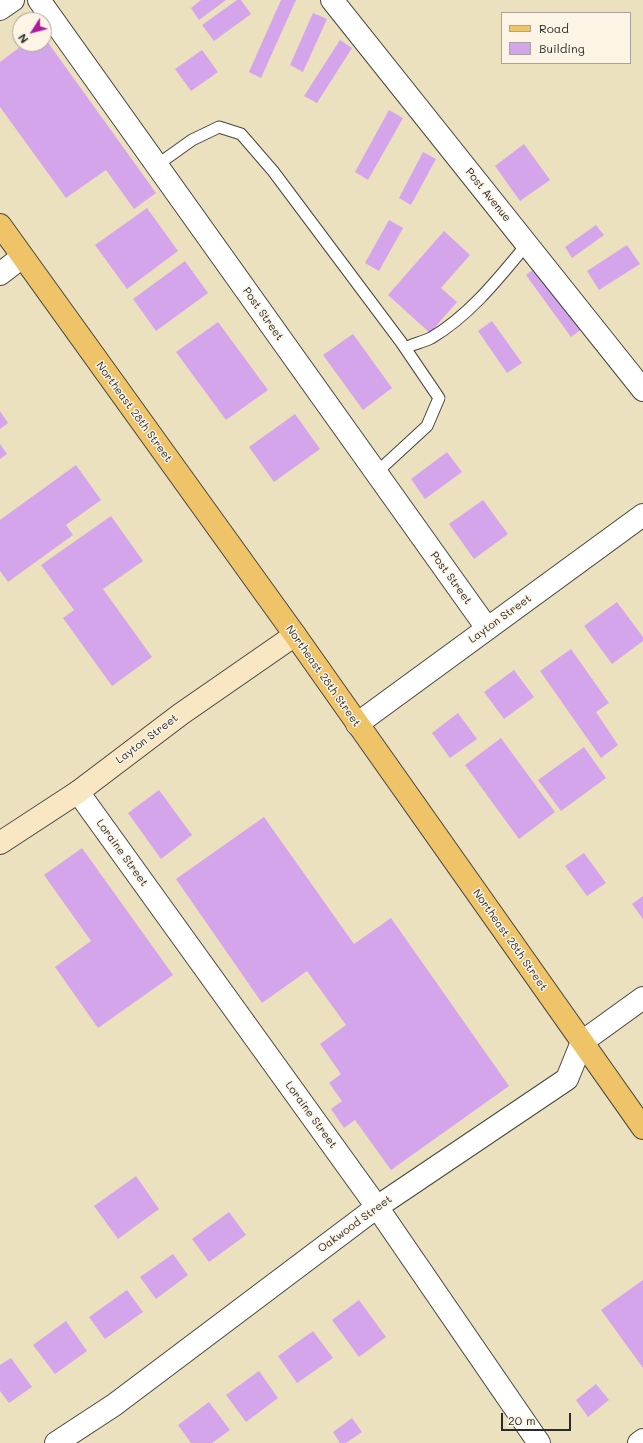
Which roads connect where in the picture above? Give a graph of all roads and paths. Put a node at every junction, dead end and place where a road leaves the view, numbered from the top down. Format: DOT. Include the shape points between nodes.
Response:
graph roads {
  1 [pos="13,0"];
  2 [pos="39,0"];
  3 [pos="332,0"];
  4 [pos="0,10"];
  5 [pos="157,165"];
  6 [pos="0,225"];
  7 [pos="527,244"];
  8 [pos="22,257"];
  9 [pos="0,274"];
  10 [pos="405,348"];
  11 [pos="643,390"];
  12 [pos="376,473"];
  13 [pos="643,515"];
  14 [pos="487,628"];
  15 [pos="295,636"];
  16 [pos="357,724"];
  17 [pos="78,792"];
  18 [pos="0,843"];
  19 [pos="643,998"];
  20 [pos="582,1042"];
  21 [pos="643,1128"];
  22 [pos="377,1207"];
  23 [pos="643,1440"];
  24 [pos="56,1443"];
  25 [pos="538,1443"];
  26 [pos="639,1443"];
  1 -- 4 [label="street"];
  2 -- 5 [label="street, Post Street"];
  3 -- 7 [label="street, Post Avenue"];
  5 -- 10 [label="lane" via="192,140 218,127 241,134 273,172"];
  5 -- 12 [label="street, Post Street"];
  6 -- 8 [label="main road, Northeast 28th Street"];
  7 -- 10 [label="lane" via="495,282 458,318 430,338"];
  7 -- 11 [label="street, Post Avenue"];
  8 -- 9 [label="street"];
  8 -- 15 [label="main road, Northeast 28th Street"];
  10 -- 12 [label="lane" via="439,398 427,426"];
  12 -- 14 [label="street, Post Street"];
  13 -- 14 [label="street, Layton Street"];
  14 -- 16 [label="street, Layton Street"];
  15 -- 16 [label="main road, Northeast 28th Street"];
  15 -- 17 [label="street, Layton Street" via="181,714"];
  16 -- 20 [label="main road, Northeast 28th Street"];
  17 -- 18 [label="street, Layton Street"];
  17 -- 22 [label="street, Loraine Street"];
  19 -- 20 [label="street"];
  20 -- 21 [label="main road, Northeast 28th Street"];
  20 -- 22 [label="street, Oakwood Street" via="567,1079"];
  22 -- 24 [label="street, Oakwood Street" via="114,1405"];
  22 -- 25 [label="street, Loraine Street"];
  23 -- 26 [label="street"];
}
